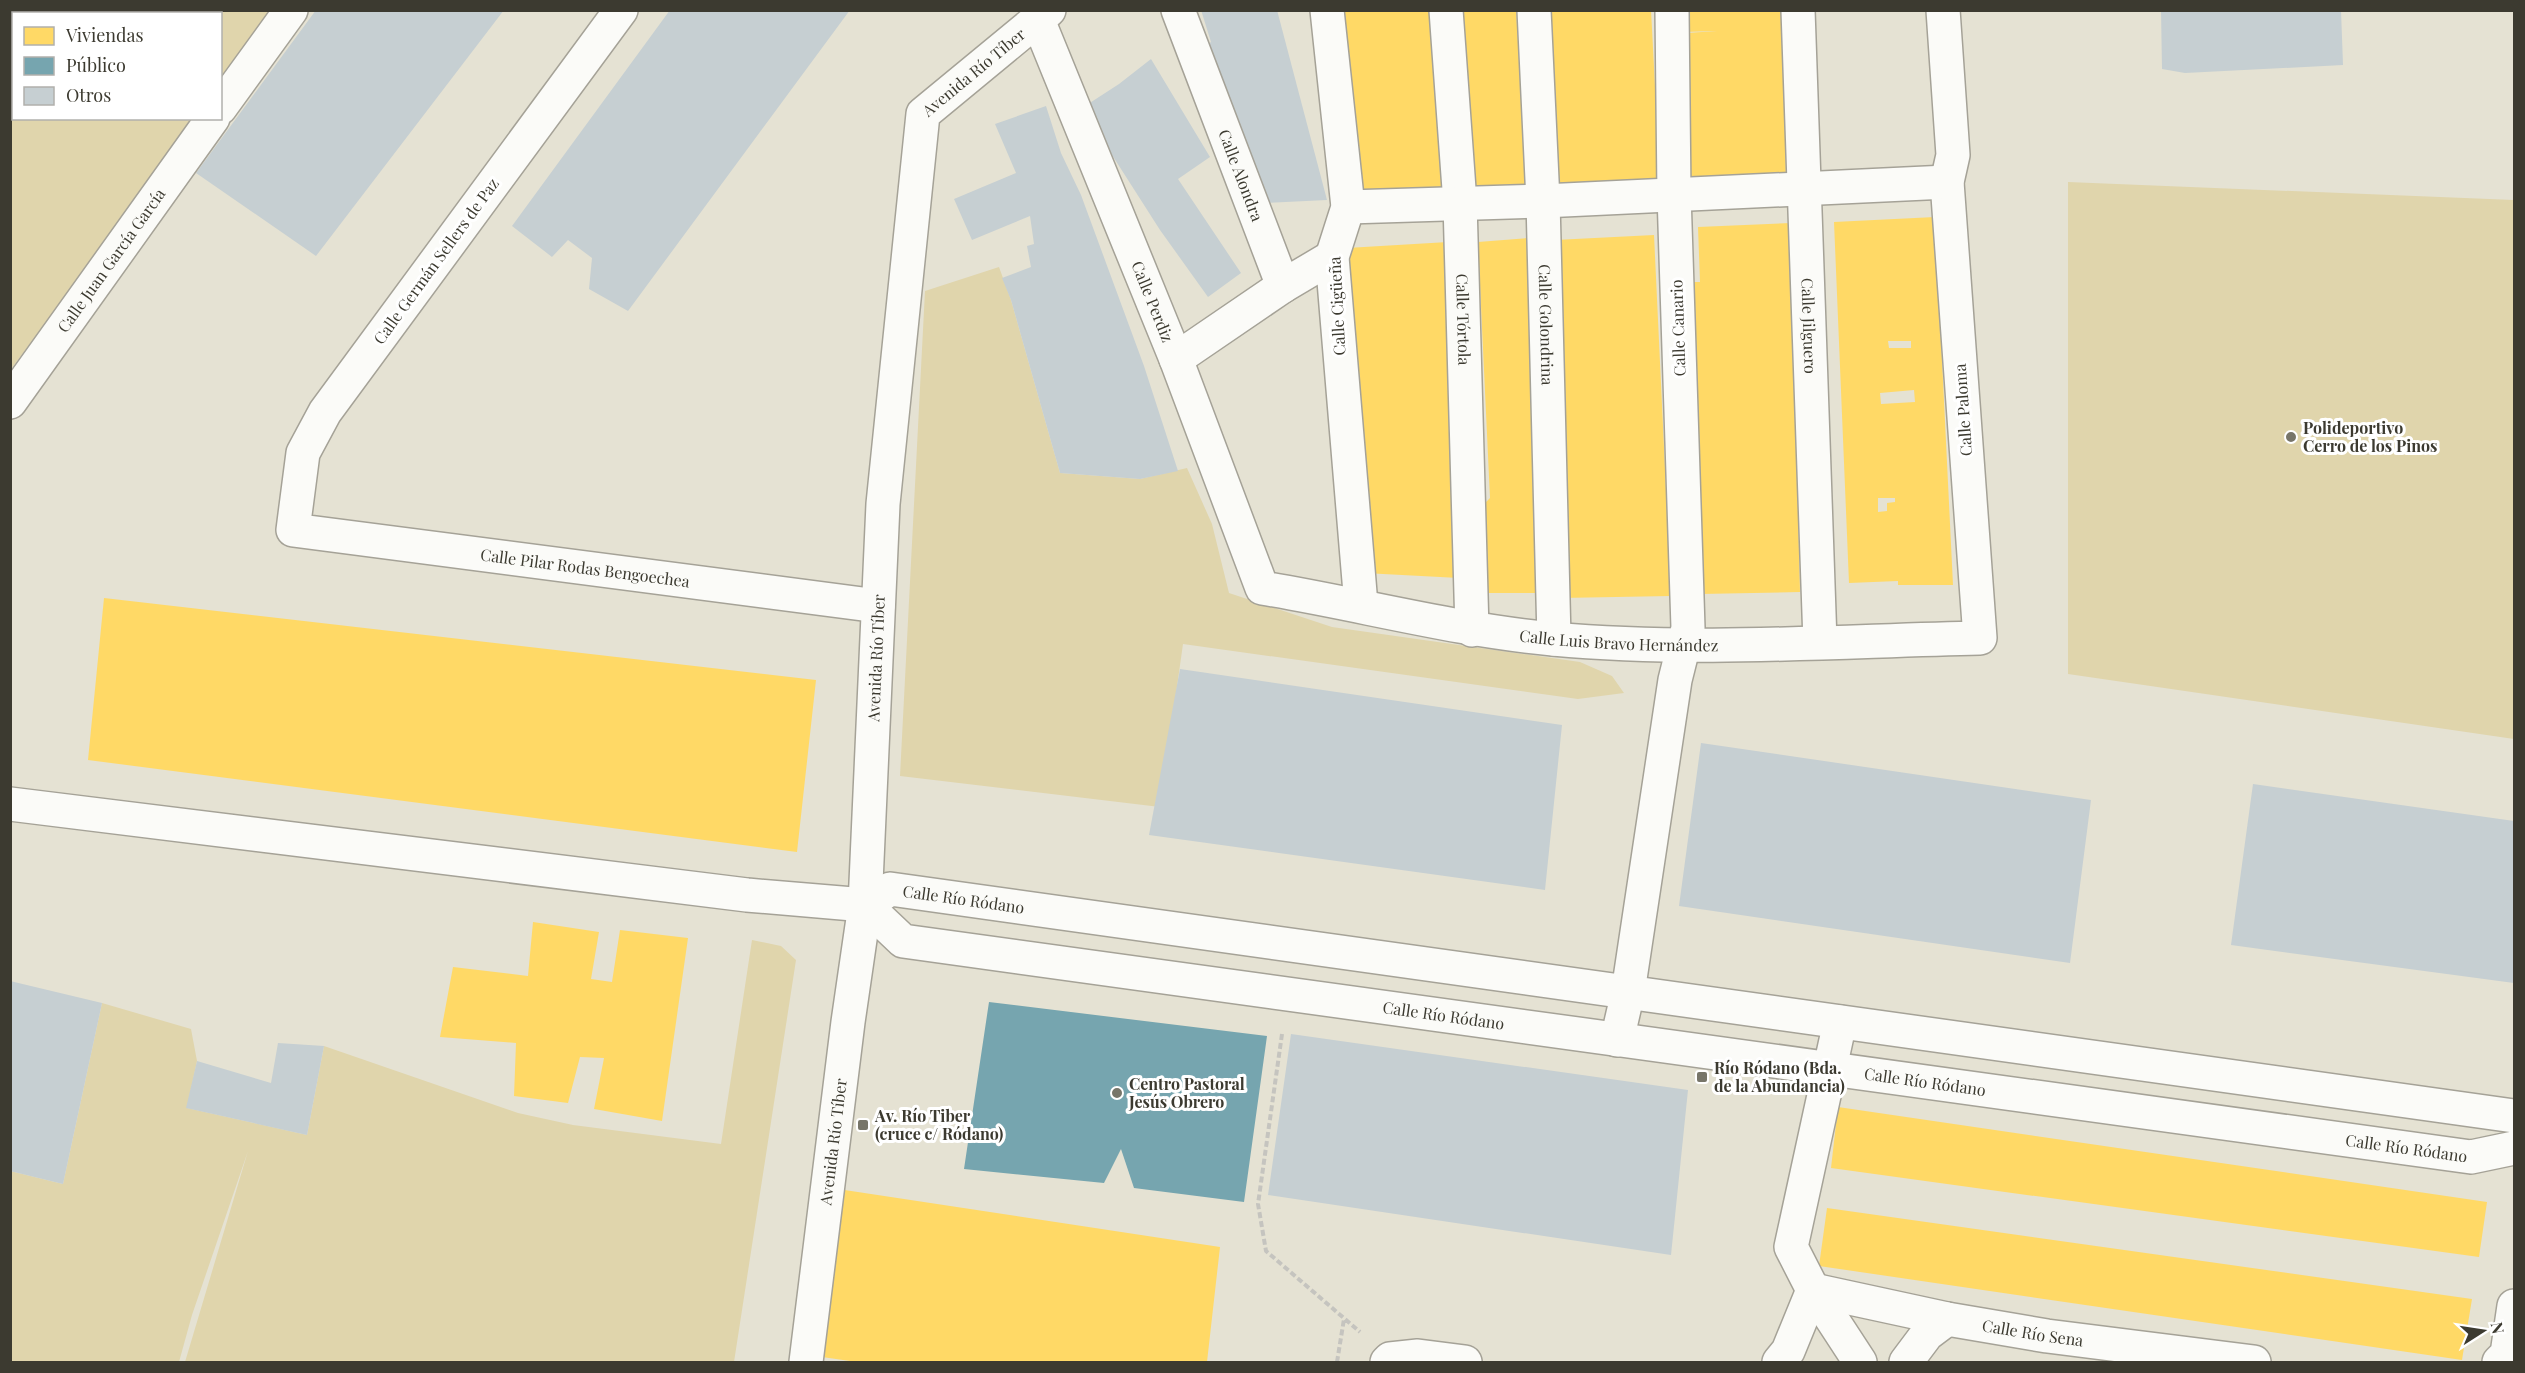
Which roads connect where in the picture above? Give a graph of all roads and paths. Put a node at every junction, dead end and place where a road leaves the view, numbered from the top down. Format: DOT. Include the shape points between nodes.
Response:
graph roads {
  1 [pos="291,10"];
  2 [pos="621,10"];
  3 [pos="1178,10"];
  4 [pos="1327,10"];
  5 [pos="1446,10"];
  6 [pos="1534,10"];
  7 [pos="1672,10"];
  8 [pos="1798,10"];
  9 [pos="1942,10"];
  10 [pos="1043,15"];
  11 [pos="222,105"];
  12 [pos="212,120"];
  13 [pos="1947,182"];
  14 [pos="1806,187"];
  15 [pos="1674,194"];
  16 [pos="1543,201"];
  17 [pos="1460,202"];
  18 [pos="1348,207"];
  19 [pos="1332,257"];
  20 [pos="1283,286"];
  21 [pos="1176,359"];
  22 [pos="10,402"];
  23 [pos="293,530"];
  24 [pos="1262,588"];
  25 [pos="1361,605"];
  26 [pos="878,606"];
  27 [pos="1472,630"];
  28 [pos="1980,638"];
  29 [pos="1554,639"];
  30 [pos="1820,642"];
  31 [pos="1685,645"];
  32 [pos="10,804"];
  33 [pos="865,905"];
  34 [pos="1628,992"];
  35 [pos="1840,1022"];
  36 [pos="1282,1034"];
  37 [pos="1617,1040"];
  38 [pos="1829,1069"];
  39 [pos="2514,1116"];
  40 [pos="2514,1148"];
  41 [pos="1814,1290"];
  42 [pos="2514,1306"];
  43 [pos="1344,1319"];
  44 [pos="1947,1319"];
  45 [pos="1388,1361"];
  46 [pos="807,1362"];
  47 [pos="1337,1362"];
  48 [pos="1465,1362"];
  49 [pos="1779,1362"];
  50 [pos="1860,1362"];
  51 [pos="1906,1362"];
  52 [pos="2254,1362"];
  53 [pos="2499,1362"];
  1 -- 11 [label="street"];
  2 -- 23 [label="street, Calle Germán Sellers de Paz" via="326,412 303,453"];
  3 -- 20 [label="street, Calle Alondra"];
  4 -- 18 [label="street, Calle Cigüeña"];
  5 -- 17 [label="street, Calle Tórtola"];
  6 -- 16 [label="street, Calle Golondrina"];
  7 -- 15 [label="street, Calle Canario"];
  8 -- 14 [label="street, Calle Jilguero"];
  9 -- 13 [label="street, Calle Paloma" via="1953,155"];
  10 -- 21 [label="street, Calle Perdiz"];
  10 -- 26 [label="street, Avenida Río Tíber" via="923,114 883,504"];
  12 -- 22 [label="street, Calle Juan García García"];
  13 -- 14 [label="street"];
  13 -- 28 [label="street, Calle Paloma"];
  14 -- 15 [label="street"];
  14 -- 30 [label="street, Calle Jilguero"];
  15 -- 16 [label="street"];
  15 -- 31 [label="street, Calle Canario" via="1688,628"];
  16 -- 17 [label="street"];
  16 -- 29 [label="street, Calle Golondrina"];
  17 -- 18 [label="street"];
  17 -- 27 [label="street, Calle Tórtola"];
  18 -- 19 [label="street, Calle Cigüeña"];
  19 -- 20 [label="street"];
  19 -- 25 [label="street, Calle Cigüeña"];
  20 -- 21 [label="street"];
  21 -- 24 [label="street, Calle Perdiz"];
  23 -- 26 [label="street, Calle Pilar Rodas Bengoechea"];
  24 -- 25 [label="street, Calle Luis Bravo Hernández"];
  25 -- 27 [label="street, Calle Luis Bravo Hernández"];
  26 -- 33 [label="street, Avenida Río Tíber"];
  27 -- 29 [label="street, Calle Luis Bravo Hernández"];
  28 -- 30 [label="street, Calle Luis Bravo Hernández"];
  29 -- 31 [label="street, Calle Luis Bravo Hernández"];
  30 -- 31 [label="street, Calle Luis Bravo Hernández"];
  31 -- 34 [label="street, Calle Canario" via="1675,680"];
  32 -- 33 [label="street" via="735,893"];
  33 -- 34 [label="street, Calle Río Ródano" via="890,890"];
  33 -- 37 [label="street, Calle Río Ródano" via="903,941"];
  33 -- 46 [label="street, Avenida Río Tíber"];
  34 -- 35 [label="street, Calle Río Ródano"];
  34 -- 37 [label="street, Calle Canario"];
  35 -- 38 [label="street"];
  35 -- 39 [label="street, Calle Río Ródano"];
  36 -- 43 [label="path" via="1258,1204 1266,1251"];
  37 -- 38 [label="street, Calle Río Ródano"];
  38 -- 40 [label="street, Calle Río Ródano" via="2471,1158"];
  38 -- 41 [label="street" via="1791,1247"];
  41 -- 44 [label="street, Calle Río Sena"];
  41 -- 49 [label="street" via="1788,1351"];
  41 -- 50 [label="street"];
  42 -- 53 [label="street" via="2507,1354"];
  43 -- 45 [label="path"];
  43 -- 47 [label="path"];
  44 -- 51 [label="street" via="1927,1334"];
  44 -- 52 [label="street, Calle Río Sena"];
  45 -- 48 [label="street" via="1418,1356"];
}
